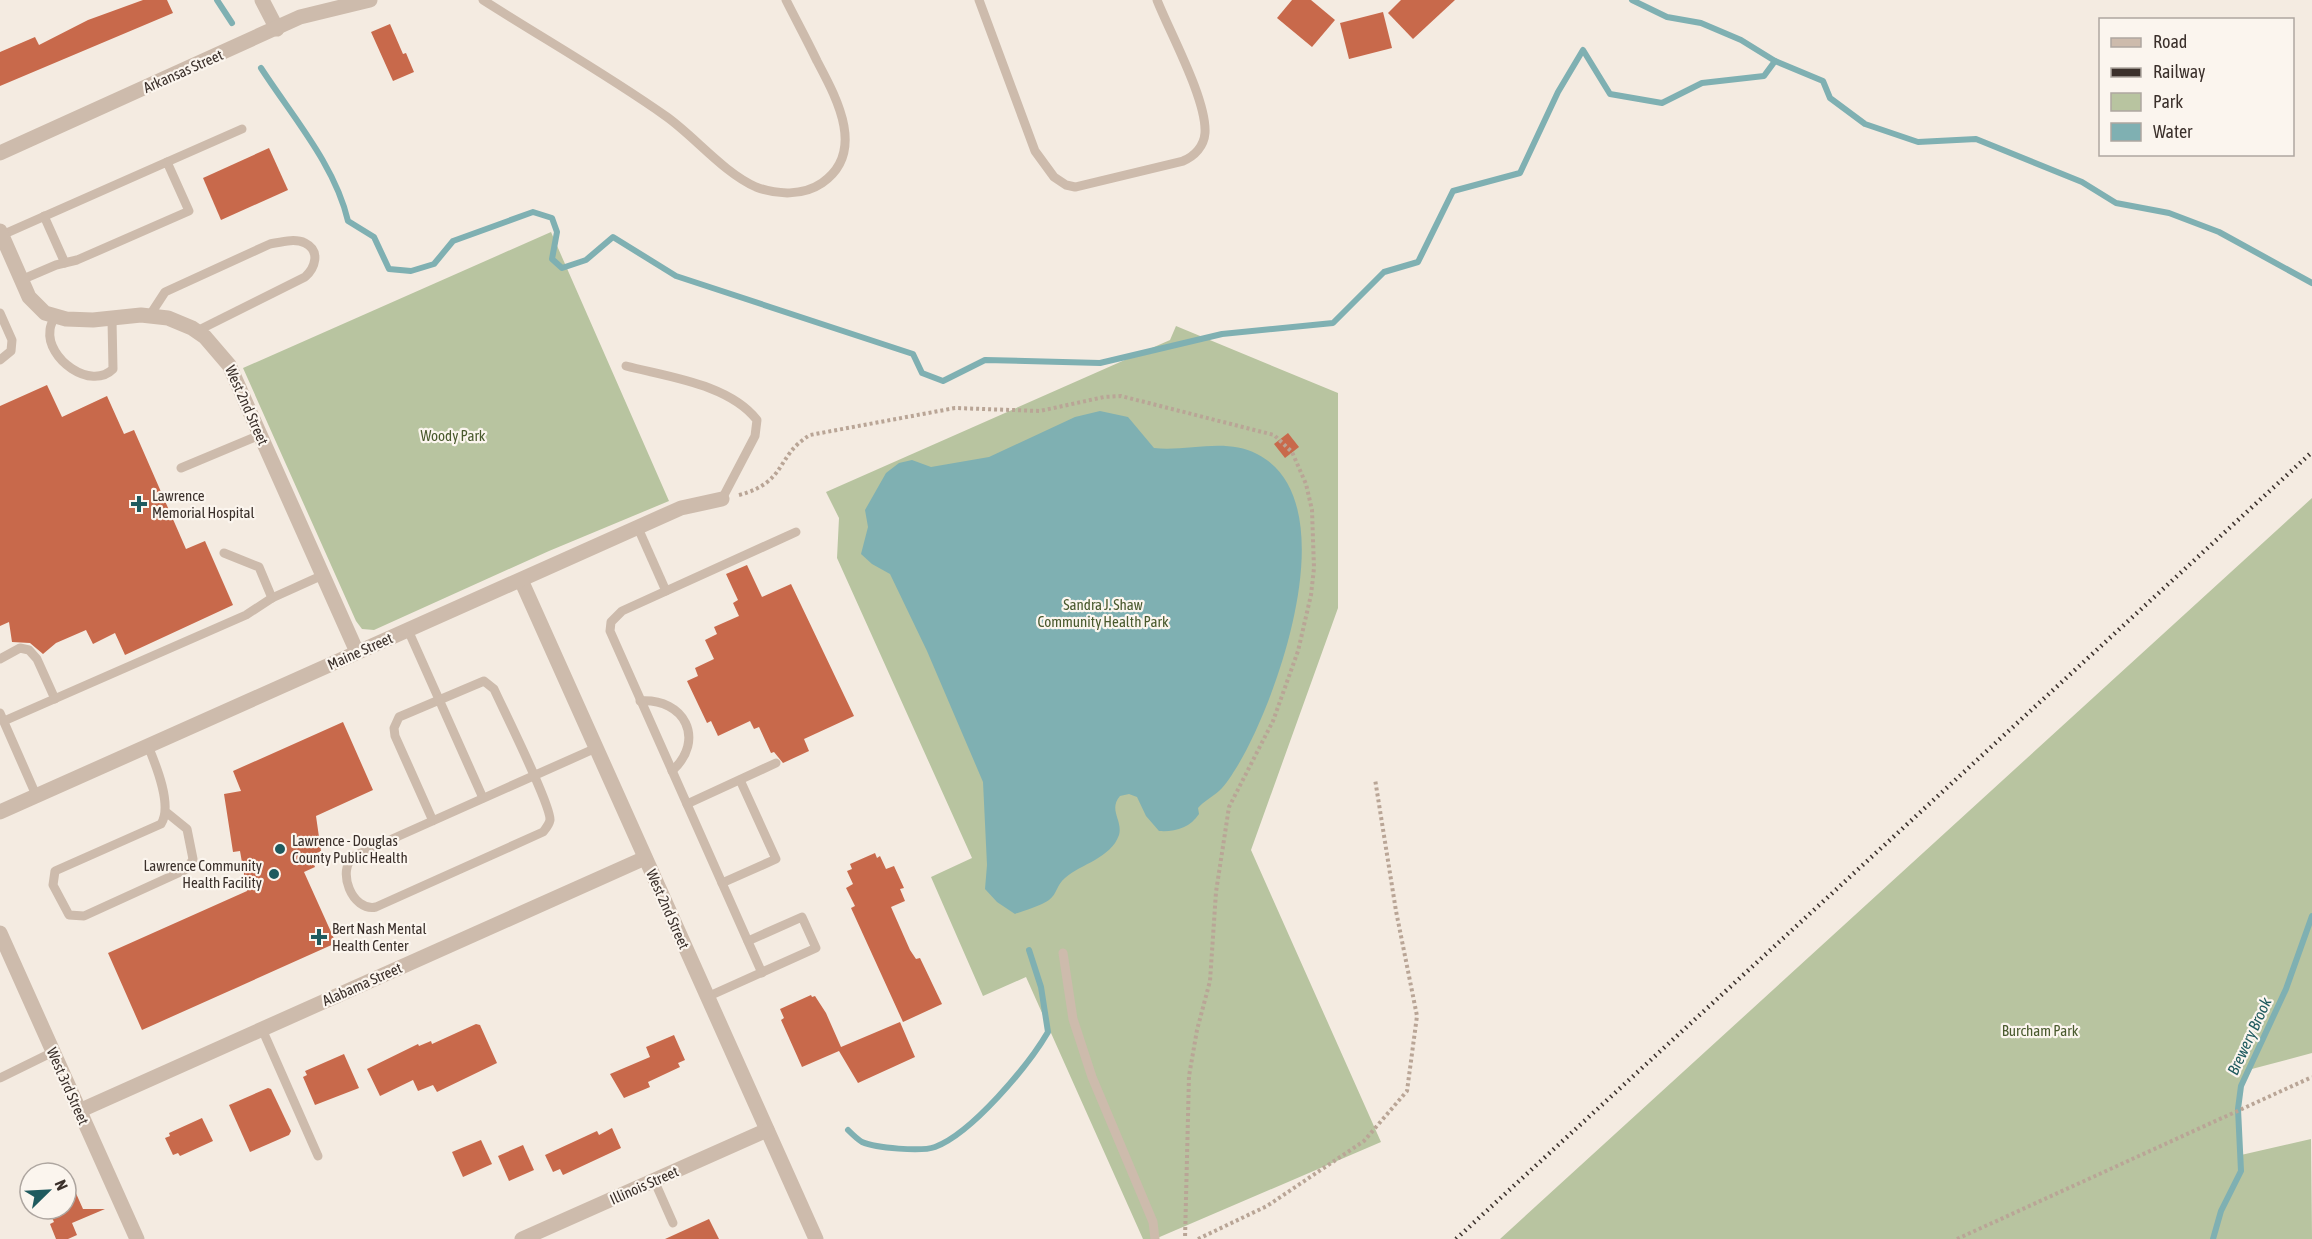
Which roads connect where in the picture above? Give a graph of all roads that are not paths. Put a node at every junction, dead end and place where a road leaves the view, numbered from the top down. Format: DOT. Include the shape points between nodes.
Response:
graph roads {
  1 [pos="262,0"];
  2 [pos="370,0"];
  3 [pos="483,0"];
  4 [pos="786,0"];
  5 [pos="979,0"];
  6 [pos="1157,0"];
  7 [pos="276,29"];
  8 [pos="242,129"];
  9 [pos="0,153"];
  10 [pos="167,162"];
  11 [pos="45,216"];
  12 [pos="1,234"];
  13 [pos="65,263"];
  14 [pos="21,280"];
  15 [pos="0,313"];
  16 [pos="150,315"];
  17 [pos="54,316"];
  18 [pos="112,320"];
  19 [pos="197,332"];
  20 [pos="0,360"];
  21 [pos="626,366"];
  22 [pos="260,435"];
  23 [pos="181,468"];
  24 [pos="722,499"];
  25 [pos="638,528"];
  26 [pos="796,532"];
  27 [pos="224,553"];
  28 [pos="323,575"];
  29 [pos="521,580"];
  30 [pos="666,591"];
  31 [pos="272,598"];
  32 [pos="408,630"];
  33 [pos="357,652"];
  34 [pos="0,659"];
  35 [pos="55,699"];
  36 [pos="439,699"];
  37 [pos="640,701"];
  38 [pos="1,717"];
  39 [pos="148,746"];
  40 [pos="596,748"];
  41 [pos="776,764"];
  42 [pos="672,771"];
  43 [pos="533,776"];
  44 [pos="740,780"];
  45 [pos="36,795"];
  46 [pos="483,798"];
  47 [pos="687,804"];
  48 [pos="0,812"];
  49 [pos="166,812"];
  50 [pos="433,821"];
  51 [pos="645,858"];
  52 [pos="722,883"];
  53 [pos="0,933"];
  54 [pos="748,941"];
  55 [pos="1063,953"];
  56 [pos="762,973"];
  57 [pos="707,997"];
  58 [pos="262,1029"];
  59 [pos="53,1052"];
  60 [pos="0,1078"];
  61 [pos="80,1111"];
  62 [pos="767,1130"];
  63 [pos="318,1156"];
  64 [pos="654,1180"];
  65 [pos="673,1223"];
  66 [pos="137,1239"];
  67 [pos="522,1239"];
  68 [pos="816,1239"];
  69 [pos="1155,1239"];
  1 -- 7 [label="street"];
  2 -- 7 [label="street, Arkansas Street" via="300,17"];
  3 -- 4 [label="lane" via="666,116 741,178 765,190 788,193 813,188 828,178 842,154 846,130 836,98"];
  5 -- 6 [label="lane" via="1035,151 1051,174 1070,187 1183,161 1202,144 1205,125 1199,102"];
  7 -- 9 [label="street, Arkansas Street"];
  8 -- 10 [label="lane"];
  10 -- 11 [label="lane"];
  10 -- 13 [label="lane" via="189,211"];
  11 -- 12 [label="lane"];
  11 -- 13 [label="lane"];
  12 -- 14 [label="street"];
  13 -- 14 [label="lane"];
  14 -- 17 [label="street" via="38,309"];
  15 -- 20 [label="lane" via="12,340 11,351"];
  16 -- 18 [label="street, West 2nd Street"];
  16 -- 19 [label="street, West 2nd Street" via="168,318"];
  16 -- 19 [label="lane" via="165,292 270,244 305,243 313,251 316,261 305,277"];
  17 -- 18 [label="street, West 2nd Street"];
  17 -- 18 [label="lane" via="49,332 59,359 95,377 106,376 113,369"];
  19 -- 22 [label="street, West 2nd Street" via="213,344 229,365"];
  21 -- 24 [label="lane" via="705,387 747,406 757,420 755,436"];
  22 -- 23 [label="lane"];
  22 -- 28 [label="street, West 2nd Street"];
  24 -- 25 [label="street, Maine Street" via="681,508"];
  25 -- 29 [label="street, Maine Street"];
  25 -- 30 [label="lane"];
  26 -- 30 [label="lane"];
  27 -- 31 [label="lane" via="259,567"];
  28 -- 31 [label="lane"];
  28 -- 33 [label="street, West 2nd Street"];
  29 -- 32 [label="street, Maine Street"];
  29 -- 40 [label="street, West 2nd Street"];
  30 -- 37 [label="lane" via="622,611 611,622 613,639"];
  31 -- 35 [label="lane" via="246,615"];
  32 -- 33 [label="street, Maine Street"];
  32 -- 36 [label="lane"];
  33 -- 39 [label="street, Maine Street"];
  34 -- 35 [label="lane" via="20,648 29,650"];
  35 -- 38 [label="lane"];
  36 -- 43 [label="lane" via="477,682 490,685"];
  36 -- 46 [label="lane"];
  36 -- 50 [label="lane" via="399,717 394,728"];
  37 -- 42 [label="lane"];
  37 -- 42 [label="lane" via="662,702 679,712 684,721 689,748"];
  38 -- 45 [label="lane"];
  39 -- 45 [label="street, Maine Street"];
  39 -- 49 [label="lane" via="160,777"];
  40 -- 43 [label="lane"];
  40 -- 51 [label="street, West 2nd Street"];
  41 -- 44 [label="lane"];
  42 -- 47 [label="lane"];
  43 -- 46 [label="lane"];
  43 -- 50 [label="lane" via="549,813 550,821 543,832 376,907 363,907 356,901 345,874 348,860"];
  44 -- 47 [label="lane"];
  44 -- 52 [label="lane" via="776,859"];
  45 -- 48 [label="street, Maine Street"];
  46 -- 50 [label="lane"];
  47 -- 52 [label="lane"];
  49 -- 49 [label="lane" via="161,824 56,871 53,885 69,915 84,916 187,869 193,859 187,829"];
  51 -- 57 [label="street, West 2nd Street"];
  51 -- 58 [label="street, Alabama Street"];
  52 -- 54 [label="lane"];
  53 -- 59 [label="street, West 3rd Street"];
  54 -- 56 [label="lane"];
  54 -- 56 [label="lane" via="802,917 816,948"];
  55 -- 69 [label="lane" via="1073,1019 1092,1077 1153,1222"];
  56 -- 57 [label="lane"];
  57 -- 62 [label="street, West 2nd Street"];
  58 -- 61 [label="street, Alabama Street"];
  58 -- 63 [label="lane"];
  59 -- 60 [label="lane"];
  59 -- 61 [label="street, West 3rd Street"];
  61 -- 66 [label="street, West 3rd Street"];
  62 -- 64 [label="street, Illinois Street"];
  62 -- 68 [label="street, West 2nd Street"];
  64 -- 65 [label="lane"];
  64 -- 67 [label="street, Illinois Street"];
}
